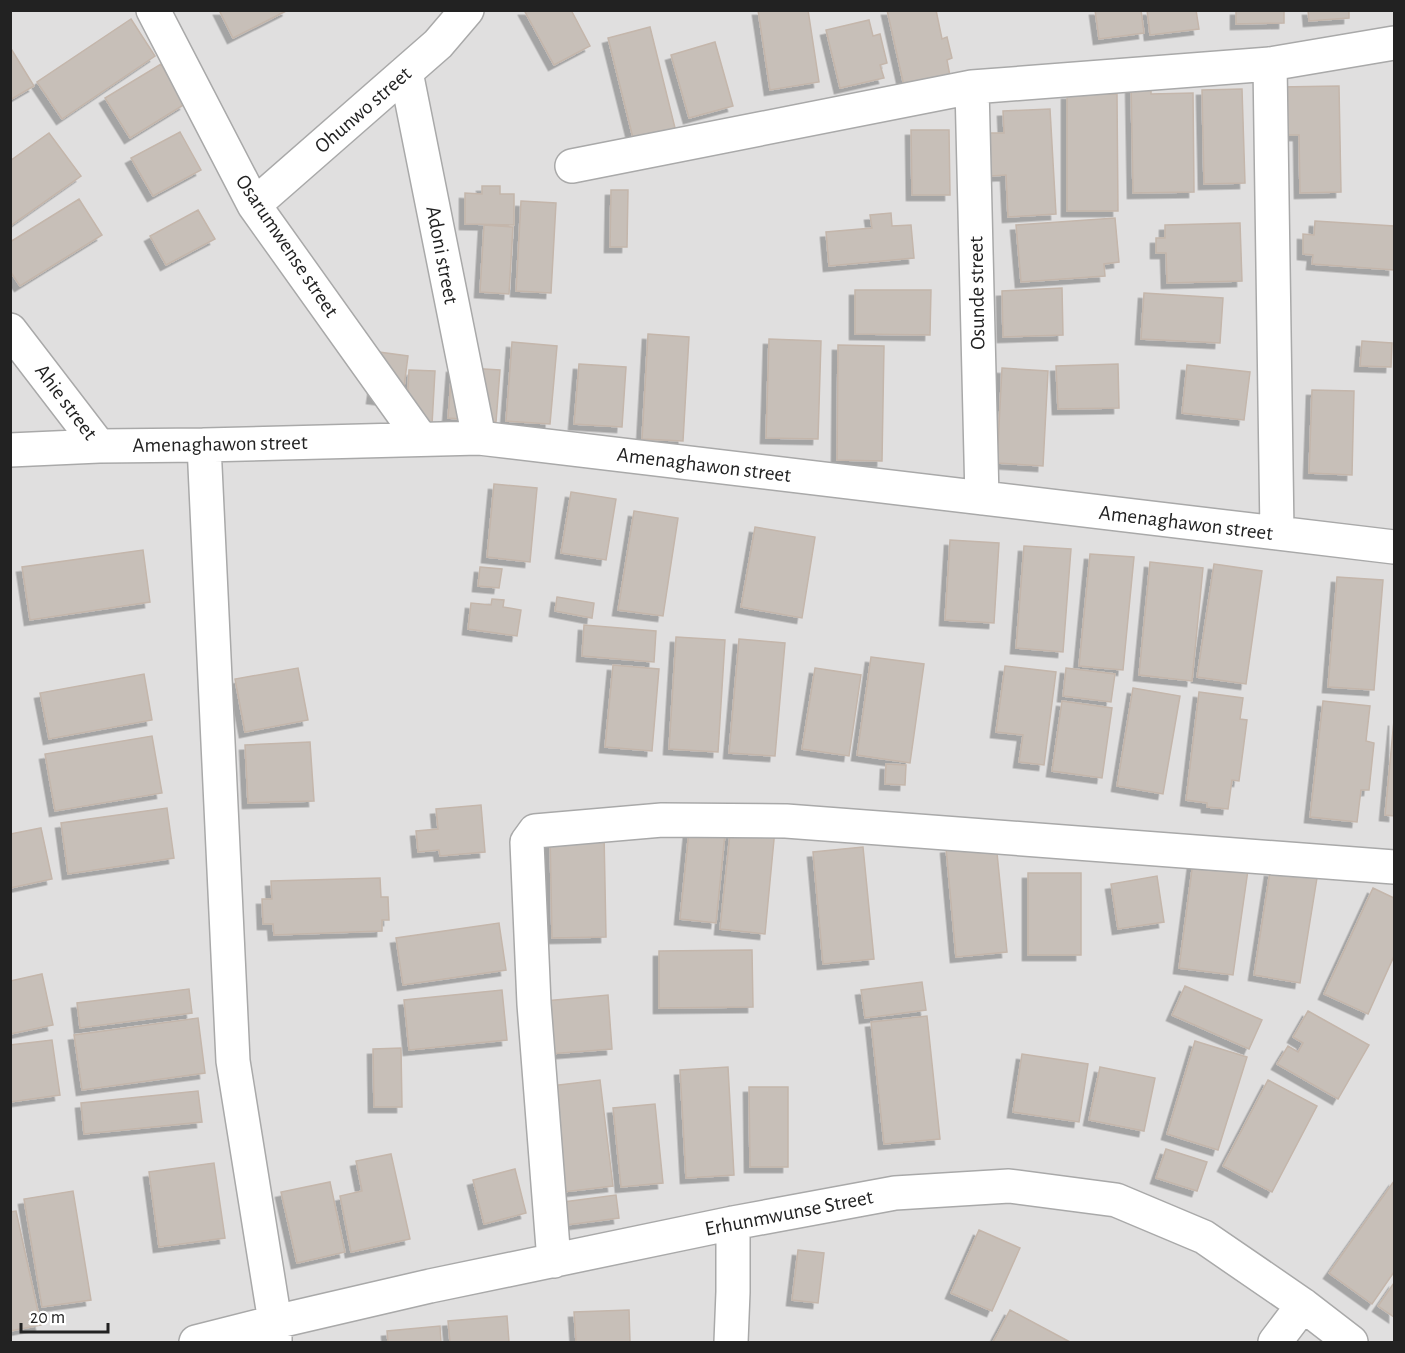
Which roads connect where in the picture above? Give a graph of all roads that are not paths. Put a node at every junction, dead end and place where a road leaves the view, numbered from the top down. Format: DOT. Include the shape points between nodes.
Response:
graph roads {
  1 [pos="153,10"];
  2 [pos="467,10"];
  3 [pos="1395,43"];
  4 [pos="1270,64"];
  5 [pos="406,72"];
  6 [pos="972,87"];
  7 [pos="572,166"];
  8 [pos="254,205"];
  9 [pos="10,330"];
  10 [pos="478,438"];
  11 [pos="421,439"];
  12 [pos="99,446"];
  13 [pos="204,446"];
  14 [pos="10,450"];
  15 [pos="982,498"];
  16 [pos="1277,533"];
  17 [pos="1395,547"];
  18 [pos="1395,867"];
  19 [pos="733,1223"];
  20 [pos="554,1261"];
  21 [pos="1303,1305"];
  22 [pos="275,1332"];
  23 [pos="196,1342"];
  24 [pos="731,1342"];
  25 [pos="1275,1342"];
  26 [pos="1351,1342"];
  1 -- 8 [label="street, Osarumwense street"];
  2 -- 5 [label="street, Ohunwo street" via="438,44"];
  3 -- 4 [label="street"];
  4 -- 6 [label="street"];
  4 -- 16 [label="street"];
  5 -- 8 [label="street, Ohunwo street"];
  5 -- 10 [label="street, Adoni street"];
  6 -- 7 [label="street"];
  6 -- 15 [label="street, Osunde street"];
  8 -- 11 [label="street, Osarumwense street"];
  9 -- 12 [label="street, Ahie street"];
  10 -- 11 [label="street, Amenaghawon street"];
  10 -- 15 [label="street, Amenaghawon street"];
  11 -- 13 [label="street, Amenaghawon street"];
  12 -- 13 [label="street, Amenaghawon street"];
  12 -- 14 [label="street, Amenaghawon street"];
  13 -- 22 [label="street" via="233,1061"];
  15 -- 16 [label="street, Amenaghawon street"];
  16 -- 17 [label="street, Amenaghawon street"];
  18 -- 20 [label="street" via="786,821 662,820 536,831 527,842 534,1004"];
  19 -- 20 [label="street, Erhunmwunse Street"];
  19 -- 21 [label="street, Erhunmwunse Street" via="895,1193 1009,1186 1116,1200 1204,1237"];
  19 -- 24 [label="street"];
  20 -- 22 [label="street, Erhunmwunse Street" via="430,1286"];
  21 -- 25 [label="street"];
  21 -- 26 [label="street, Erhunmwunse Street"];
  22 -- 23 [label="street, Erhunmwunse Street"];
}
